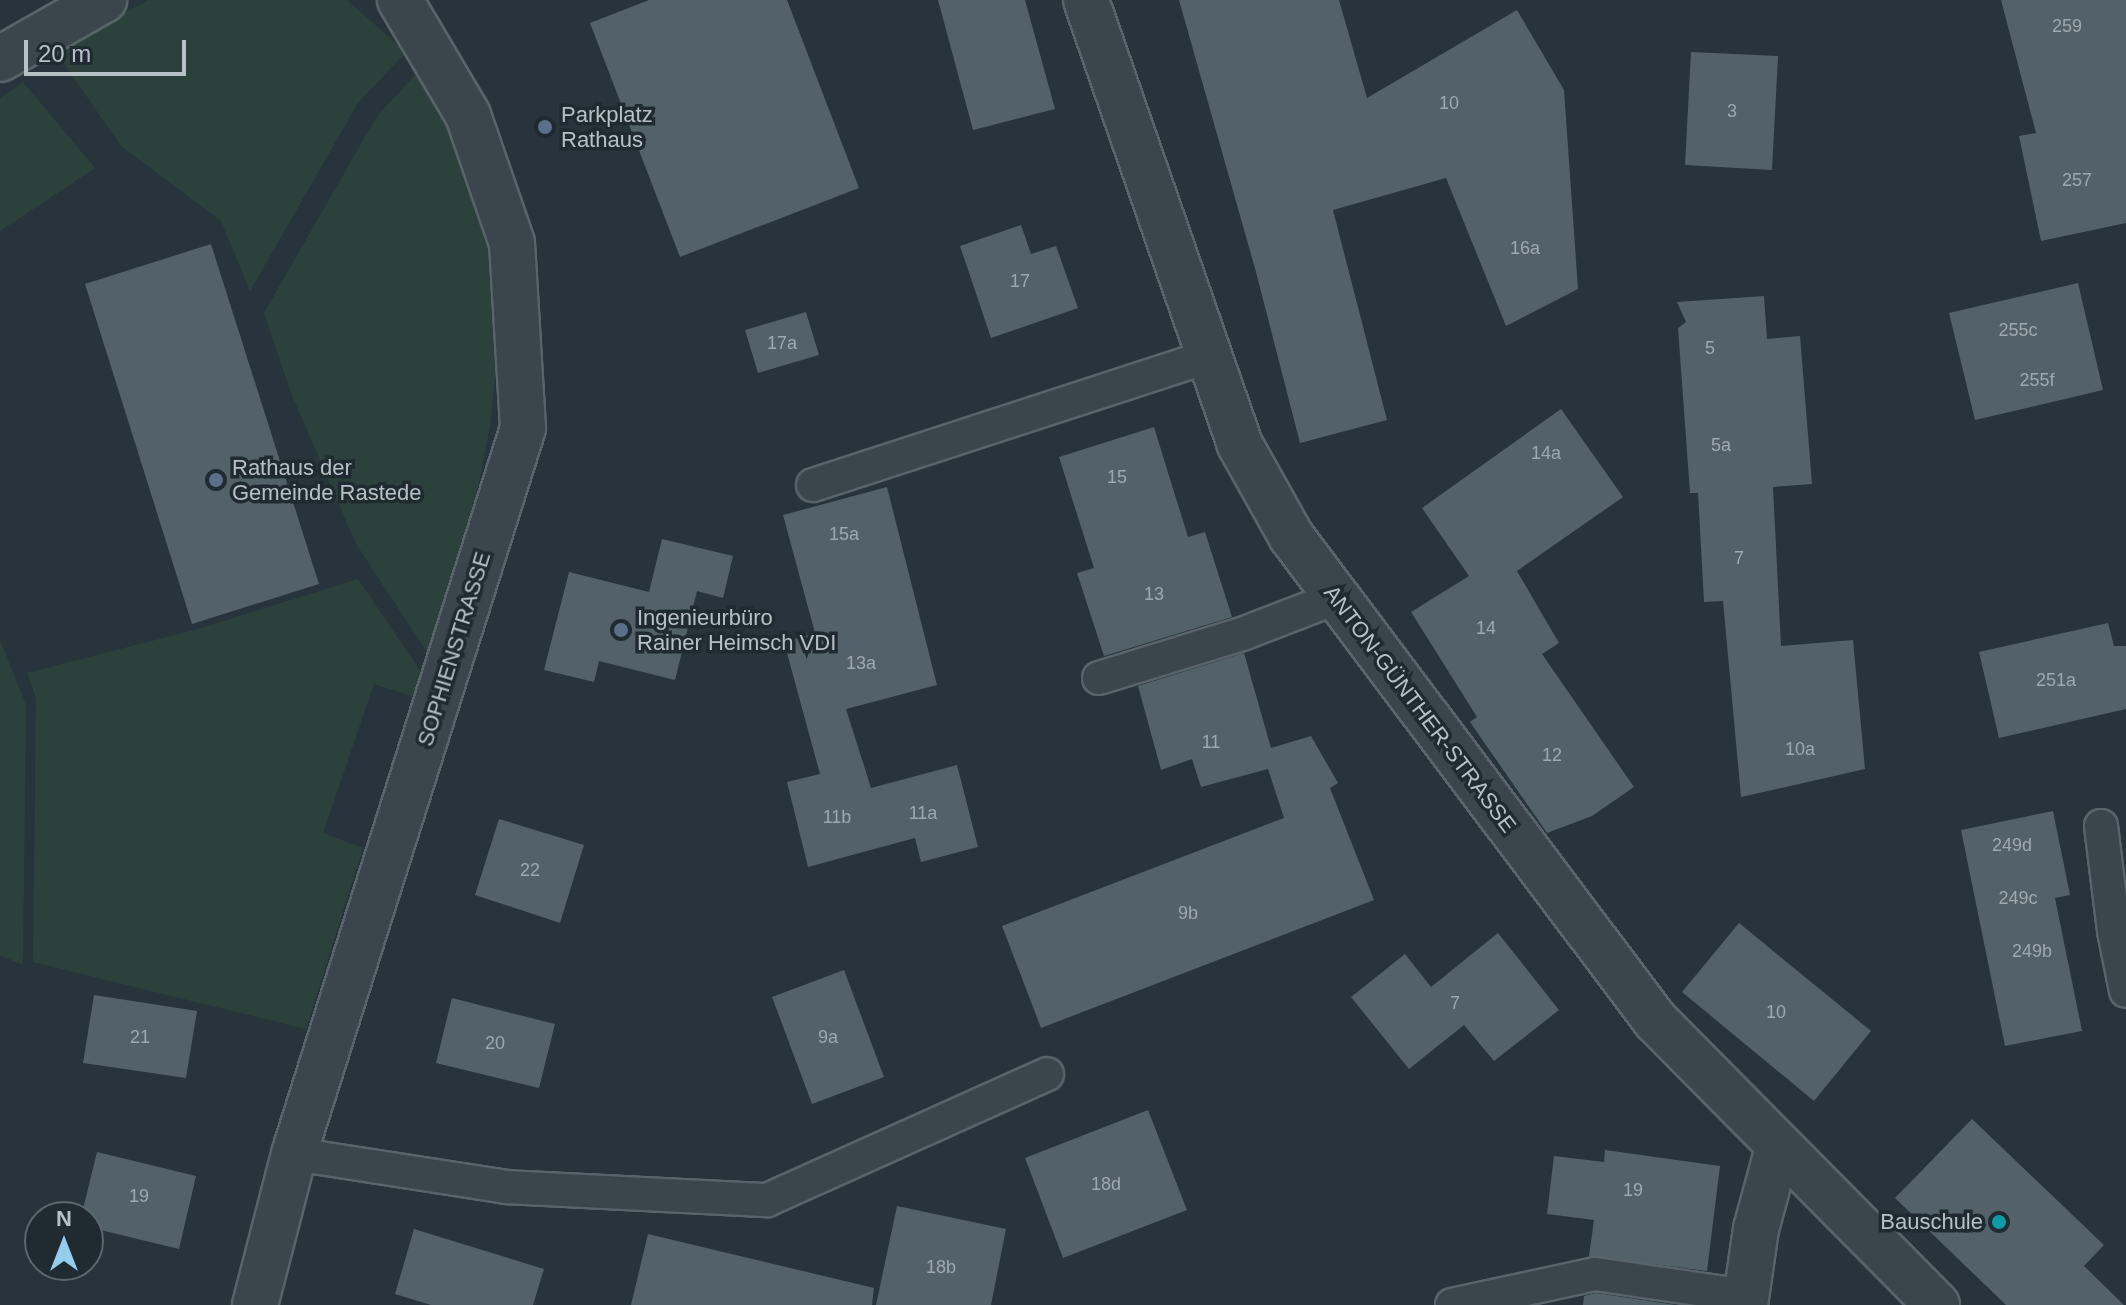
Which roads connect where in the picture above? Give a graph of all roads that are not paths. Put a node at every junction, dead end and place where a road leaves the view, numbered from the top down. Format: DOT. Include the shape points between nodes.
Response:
graph roads {
  1 [pos="104,0"];
  2 [pos="400,0"];
  3 [pos="1086,0"];
  4 [pos="0,59"];
  5 [pos="1209,356"];
  6 [pos="813,485"];
  7 [pos="1336,598"];
  8 [pos="1099,678"];
  9 [pos="2101,826"];
  10 [pos="2126,991"];
  11 [pos="1047,1074"];
  12 [pos="1778,1148"];
  13 [pos="294,1154"];
  14 [pos="1746,1300"];
  15 [pos="255,1305"];
  16 [pos="1452,1305"];
  17 [pos="1937,1305"];
  1 -- 4 [label="street"];
  2 -- 13 [label="street, SOPHIENSTRASSE" via="468,115 512,243 523,428"];
  3 -- 5 [label="street, ANTON-GÜNTHER-STRASSE"];
  5 -- 6 [label="lane"];
  5 -- 7 [label="street, ANTON-GÜNTHER-STRASSE" via="1239,443 1291,536"];
  7 -- 8 [label="lane" via="1242,634"];
  7 -- 12 [label="street, ANTON-GÜNTHER-STRASSE" via="1655,1020"];
  9 -- 10 [label="lane"];
  11 -- 13 [label="lane" via="767,1200 506,1187"];
  12 -- 14 [label="street" via="1756,1229"];
  12 -- 17 [label="street, ANTON-GÜNTHER-STRASSE"];
  13 -- 15 [label="street, SOPHIENSTRASSE"];
  14 -- 16 [label="lane" via="1595,1274"];
}
